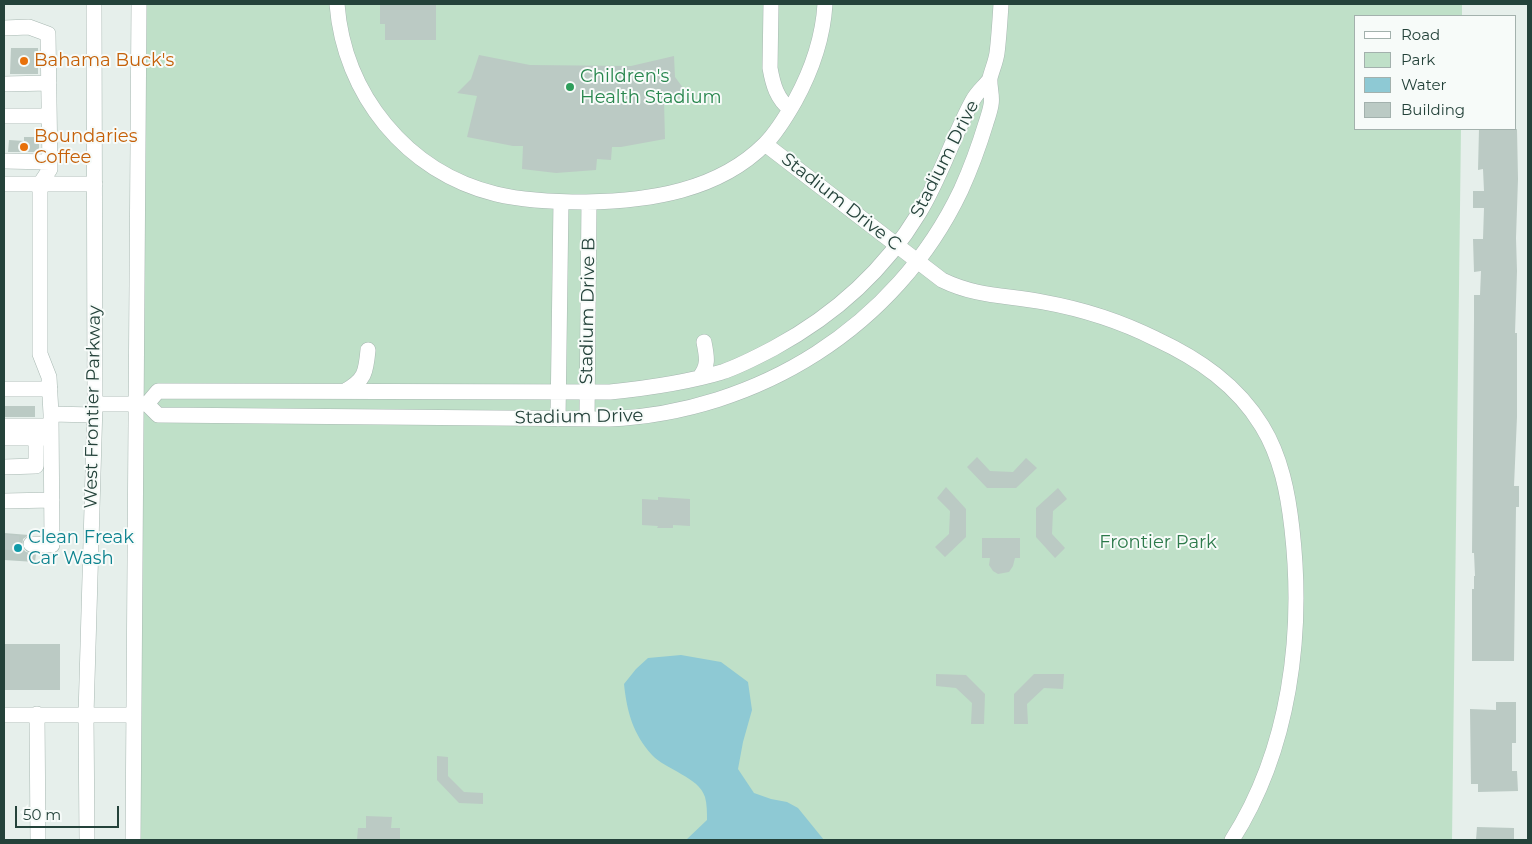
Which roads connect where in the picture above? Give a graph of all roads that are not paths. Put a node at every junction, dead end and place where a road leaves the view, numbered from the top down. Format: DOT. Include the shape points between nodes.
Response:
graph roads {
  1 [pos="94,4"];
  2 [pos="139,4"];
  3 [pos="337,4"];
  4 [pos="771,4"];
  5 [pos="825,4"];
  6 [pos="1001,4"];
  7 [pos="4,28"];
  8 [pos="990,79"];
  9 [pos="49,83"];
  10 [pos="4,84"];
  11 [pos="790,110"];
  12 [pos="4,116"];
  13 [pos="49,116"];
  14 [pos="765,144"];
  15 [pos="4,161"];
  16 [pos="50,162"];
  17 [pos="4,184"];
  18 [pos="40,184"];
  19 [pos="95,184"];
  20 [pos="561,202"];
  21 [pos="590,202"];
  22 [pos="897,246"];
  23 [pos="917,261"];
  24 [pos="704,342"];
  25 [pos="368,350"];
  26 [pos="699,378"];
  27 [pos="4,389"];
  28 [pos="50,389"];
  29 [pos="344,391"];
  30 [pos="558,392"];
  31 [pos="588,392"];
  32 [pos="141,404"];
  33 [pos="94,409"];
  34 [pos="558,419"];
  35 [pos="587,419"];
  36 [pos="4,426"];
  37 [pos="47,429"];
  38 [pos="4,438"];
  39 [pos="4,467"];
  40 [pos="52,500"];
  41 [pos="4,501"];
  42 [pos="31,544"];
  43 [pos="37,714"];
  44 [pos="86,714"];
  45 [pos="4,715"];
  46 [pos="134,715"];
  47 [pos="38,840"];
  48 [pos="87,840"];
  49 [pos="134,840"];
  50 [pos="1232,840"];
  1 -- 19 [label="street, West Frontier Parkway"];
  2 -- 32 [label="street"];
  3 -- 20 [label="street" via="341,38 354,75 375,112 405,144 440,171 477,188 523,199"];
  4 -- 11 [label="street" via="770,68 774,88 782,104"];
  5 -- 11 [label="street" via="817,52"];
  6 -- 8 [label="street, Stadium Drive" via="997,54"];
  7 -- 9 [label="street" via="29,27 48,34"];
  8 -- 22 [label="street, Stadium Drive" via="974,99 930,193"];
  8 -- 23 [label="street, Stadium Drive" via="992,104 967,176 942,225"];
  9 -- 10 [label="street"];
  9 -- 13 [label="street"];
  11 -- 14 [label="street"];
  12 -- 13 [label="street"];
  13 -- 16 [label="street"];
  14 -- 21 [label="street" via="719,176 679,191 639,199"];
  14 -- 22 [label="street, Stadium Drive C"];
  15 -- 16 [label="street"];
  16 -- 18 [label="street" via="50,169"];
  17 -- 18 [label="street"];
  18 -- 19 [label="street"];
  18 -- 28 [label="street" via="40,354"];
  19 -- 33 [label="street, West Frontier Parkway"];
  20 -- 21 [label="street"];
  20 -- 30 [label="street, Stadium Drive B"];
  21 -- 31 [label="street, Stadium Drive B"];
  22 -- 23 [label="street, Stadium Drive C"];
  22 -- 26 [label="street, Stadium Drive" via="858,289 808,327 742,364"];
  23 -- 35 [label="street, Stadium Drive" via="893,291 854,327 814,356 776,377 689,408 643,417"];
  23 -- 50 [label="street, Stadium Drive C" via="942,280 970,291 1079,310 1158,339 1222,378 1264,428 1282,472 1289,508 1296,572 1294,643 1287,693 1273,753 1251,806"];
  24 -- 26 [label="street" via="707,363"];
  25 -- 29 [label="street" via="364,376 355,386"];
  26 -- 31 [label="street, Stadium Drive" via="656,387"];
  27 -- 28 [label="street"];
  28 -- 37 [label="street"];
  29 -- 30 [label="street, Stadium Drive"];
  29 -- 32 [label="street, Stadium Drive" via="158,390"];
  30 -- 31 [label="street, Stadium Drive"];
  30 -- 34 [label="street, Stadium Drive B"];
  31 -- 35 [label="street, Stadium Drive B"];
  32 -- 33 [label="street, Stadium Drive"];
  32 -- 34 [label="street, Stadium Drive" via="158,415"];
  32 -- 46 [label="street"];
  33 -- 37 [label="street, Stadium Drive"];
  33 -- 44 [label="street, West Frontier Parkway"];
  34 -- 35 [label="street, Stadium Drive"];
  36 -- 37 [label="street"];
  37 -- 38 [label="street"];
  37 -- 39 [label="street" via="36,466"];
  37 -- 40 [label="street"];
  40 -- 41 [label="street"];
  40 -- 42 [label="street" via="52,545"];
  43 -- 44 [label="street"];
  43 -- 45 [label="street"];
  43 -- 47 [label="street"];
  44 -- 46 [label="street"];
  44 -- 48 [label="street, West Frontier Parkway"];
  46 -- 49 [label="street"];
}
